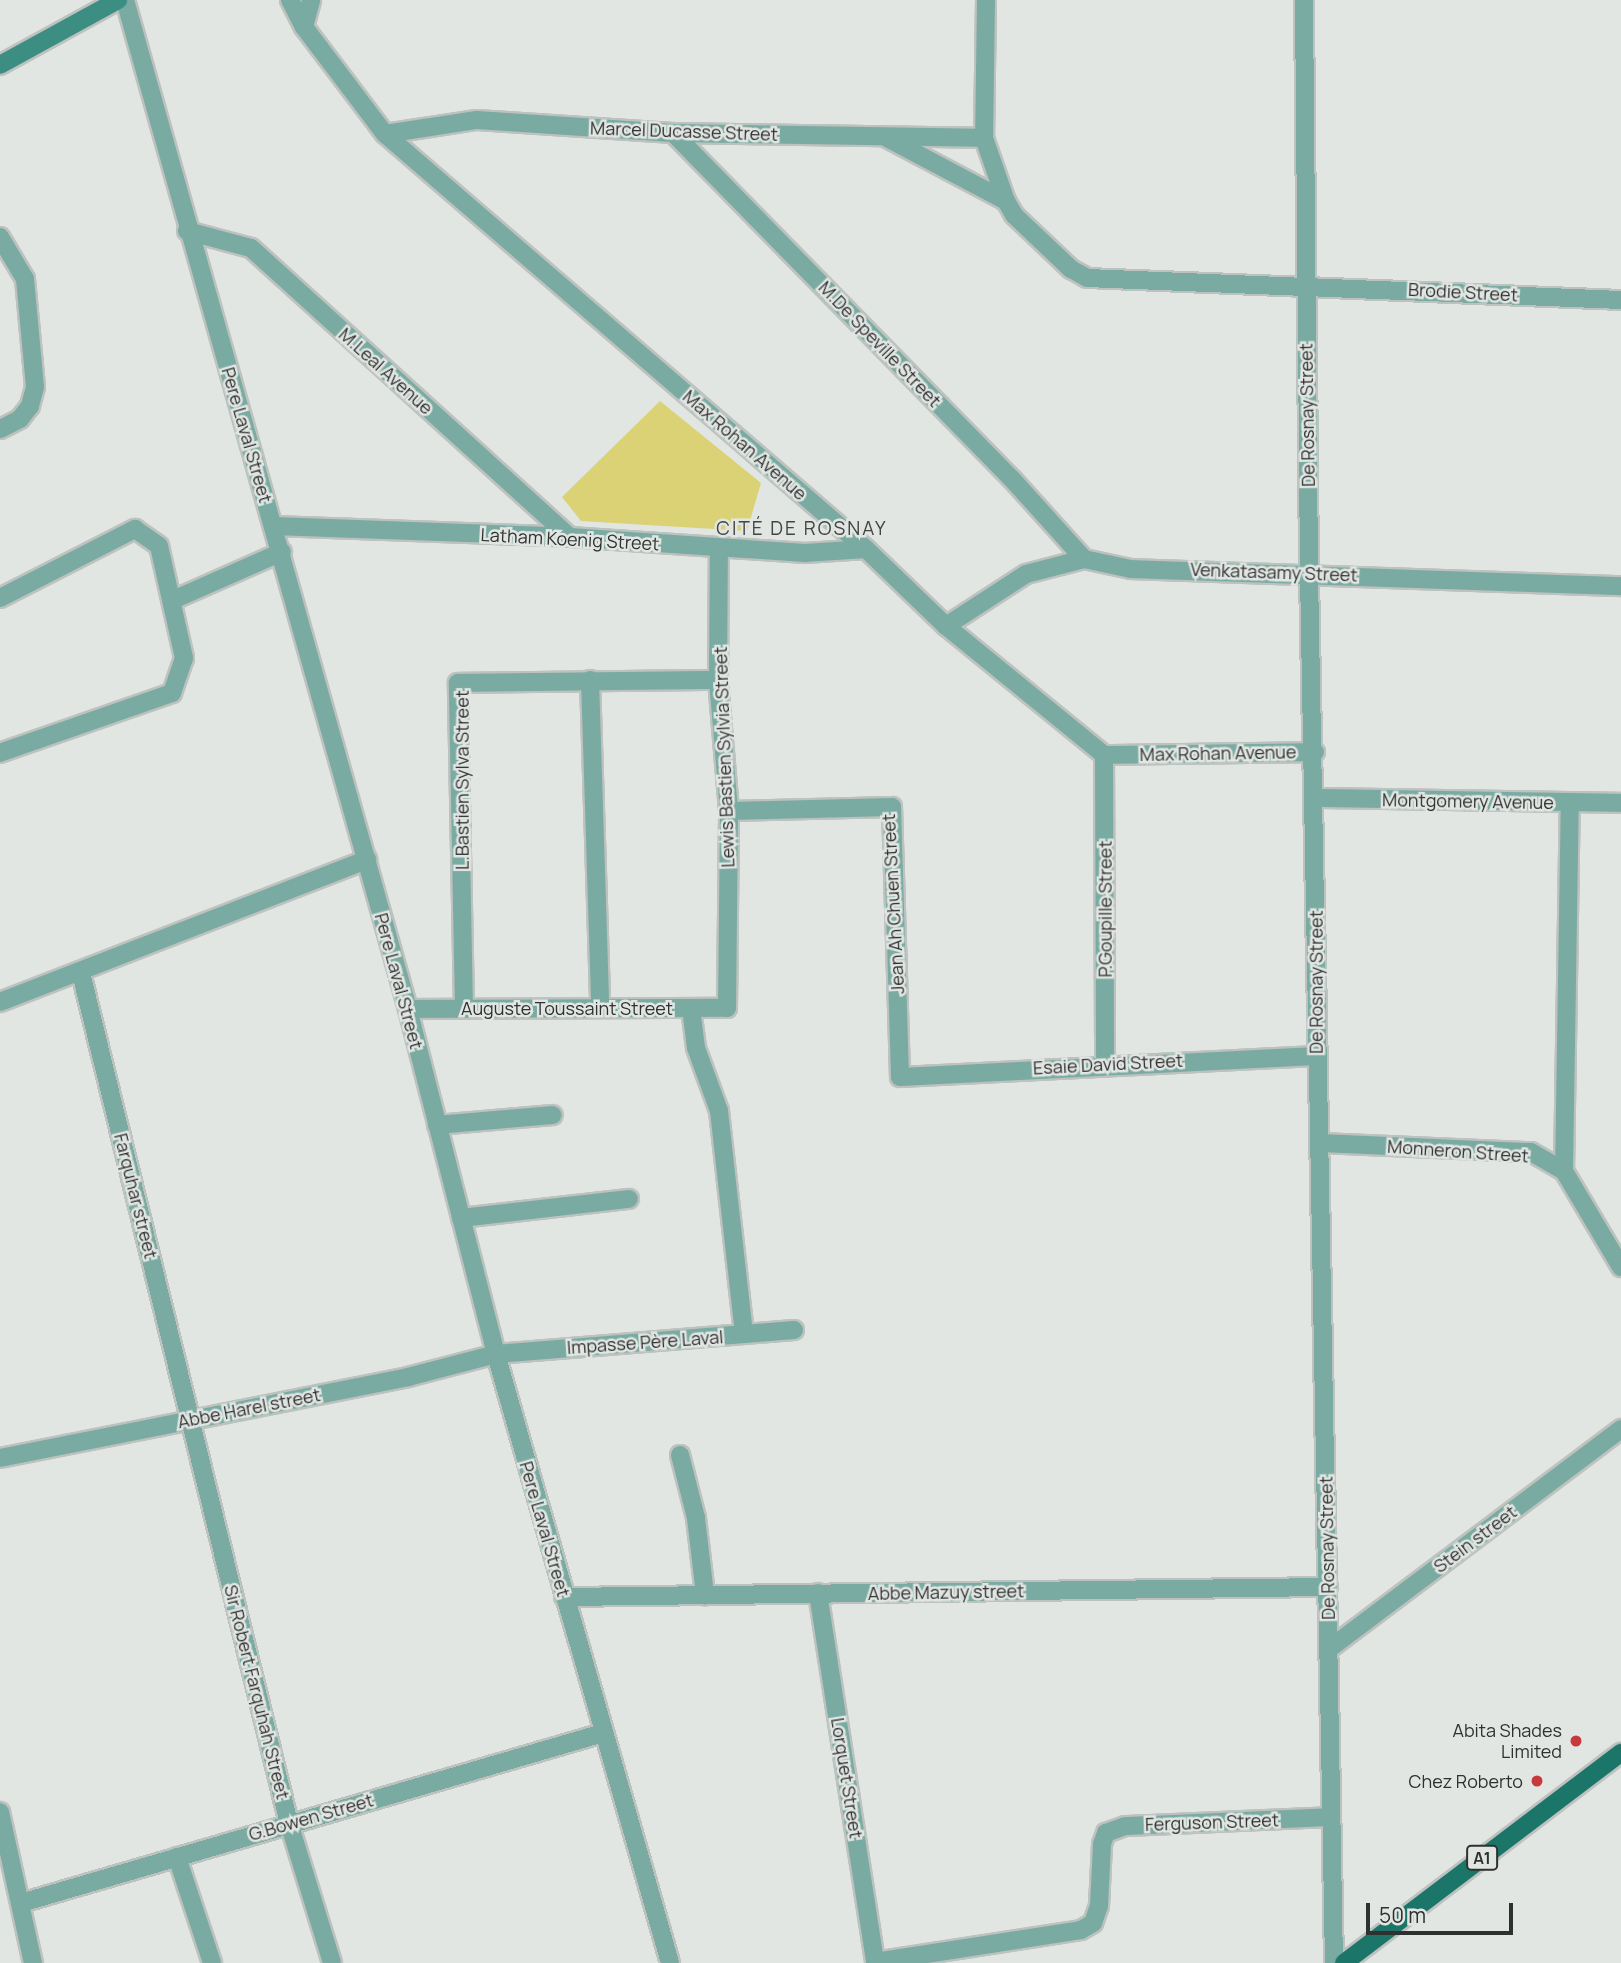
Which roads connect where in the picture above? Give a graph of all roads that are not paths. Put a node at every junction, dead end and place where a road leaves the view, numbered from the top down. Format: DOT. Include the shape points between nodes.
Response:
graph roads {
  1 [pos="118,0"];
  2 [pos="125,0"];
  3 [pos="290,0"];
  4 [pos="311,0"];
  5 [pos="986,0"];
  6 [pos="1304,0"];
  7 [pos="304,27"];
  8 [pos="0,65"];
  9 [pos="673,133"];
  10 [pos="385,134"];
  11 [pos="884,136"];
  12 [pos="984,138"];
  13 [pos="1010,208"];
  14 [pos="187,231"];
  15 [pos="0,237"];
  16 [pos="1306,285"];
  17 [pos="1621,300"];
  18 [pos="0,429"];
  19 [pos="274,526"];
  20 [pos="570,537"];
  21 [pos="719,548"];
  22 [pos="866,549"];
  23 [pos="282,552"];
  24 [pos="1084,559"];
  25 [pos="1309,573"];
  26 [pos="1621,586"];
  27 [pos="0,598"];
  28 [pos="173,600"];
  29 [pos="946,626"];
  30 [pos="590,680"];
  31 [pos="718,680"];
  32 [pos="1315,751"];
  33 [pos="0,754"];
  34 [pos="1104,755"];
  35 [pos="1316,798"];
  36 [pos="1570,802"];
  37 [pos="1621,803"];
  38 [pos="729,811"];
  39 [pos="366,860"];
  40 [pos="81,973"];
  41 [pos="0,1002"];
  42 [pos="600,1006"];
  43 [pos="464,1008"];
  44 [pos="691,1008"];
  45 [pos="727,1008"];
  46 [pos="408,1009"];
  47 [pos="1316,1056"];
  48 [pos="1105,1063"];
  49 [pos="900,1077"];
  50 [pos="553,1115"];
  51 [pos="437,1125"];
  52 [pos="1321,1143"];
  53 [pos="1563,1171"];
  54 [pos="629,1199"];
  55 [pos="461,1218"];
  56 [pos="1621,1267"];
  57 [pos="794,1330"];
  58 [pos="744,1334"];
  59 [pos="496,1354"];
  60 [pos="192,1419"];
  61 [pos="1621,1429"];
  62 [pos="680,1455"];
  63 [pos="0,1458"];
  64 [pos="1328,1587"];
  65 [pos="818,1593"];
  66 [pos="705,1595"];
  67 [pos="564,1597"];
  68 [pos="1329,1649"];
  69 [pos="603,1733"];
  70 [pos="1621,1753"];
  71 [pos="0,1812"];
  72 [pos="1331,1817"];
  73 [pos="289,1824"];
  74 [pos="177,1857"];
  75 [pos="21,1903"];
  76 [pos="875,1962"];
  77 [pos="33,1963"];
  78 [pos="212,1963"];
  79 [pos="332,1963"];
  80 [pos="670,1963"];
  81 [pos="1334,1963"];
  82 [pos="1343,1963"];
  1 -- 8 [label="main road"];
  2 -- 14 [label="street, Pere Laval Street"];
  3 -- 7 [label="street, Max Rohan Avenue"];
  4 -- 7 [label="street"];
  5 -- 12 [label="street"];
  6 -- 16 [label="street, De Rosnay Street"];
  7 -- 10 [label="street, Max Rohan Avenue"];
  9 -- 10 [label="street, Marcel Ducasse Street" via="477,120"];
  9 -- 11 [label="street, Marcel Ducasse Street"];
  9 -- 24 [label="street, M.De Speville Street" via="1012,479"];
  10 -- 22 [label="street, Max Rohan Avenue"];
  11 -- 12 [label="street, Marcel Ducasse Street"];
  11 -- 13 [label="street"];
  12 -- 13 [label="street"];
  13 -- 16 [label="street" via="1071,269 1087,278"];
  14 -- 19 [label="street, Pere Laval Street"];
  14 -- 20 [label="street, M.Leal Avenue" via="251,248"];
  15 -- 18 [label="street" via="25,279 35,387 30,406 20,419"];
  16 -- 17 [label="street, Brodie Street"];
  16 -- 25 [label="street, De Rosnay Street"];
  19 -- 20 [label="street, Latham Koenig Street"];
  19 -- 23 [label="street, Pere Laval Street"];
  20 -- 21 [label="street, Latham Koenig Street"];
  21 -- 22 [label="street, Latham Koenig Street" via="806,553"];
  21 -- 31 [label="street, Lewis Bastien Sylvia Street"];
  22 -- 29 [label="street, Max Rohan Avenue"];
  23 -- 28 [label="street"];
  23 -- 39 [label="street, Pere Laval Street"];
  24 -- 25 [label="street, Venkatasamy Street" via="1131,569"];
  24 -- 29 [label="street, Venkatasamy Street" via="1026,574"];
  25 -- 26 [label="street, Venkatasamy Street"];
  25 -- 32 [label="street, De Rosnay Street"];
  27 -- 28 [label="street" via="135,529 159,547"];
  28 -- 33 [label="street" via="184,658 172,693"];
  29 -- 34 [label="street, Max Rohan Avenue"];
  30 -- 31 [label="street, L.Bastien Sylva Street"];
  30 -- 42 [label="street"];
  30 -- 43 [label="street, L.Bastien Sylva Street" via="458,683"];
  31 -- 38 [label="street, Lewis Bastien Sylvia Street"];
  32 -- 34 [label="street, Max Rohan Avenue"];
  32 -- 35 [label="street, De Rosnay Street"];
  34 -- 48 [label="street, P.Goupille Street"];
  35 -- 36 [label="street, Montgomery Avenue"];
  35 -- 47 [label="street, De Rosnay Street"];
  36 -- 37 [label="street, Montgomery Avenue"];
  36 -- 53 [label="street"];
  38 -- 45 [label="street, Lewis Bastien Sylvia Street"];
  38 -- 49 [label="street, Jean Ah Chuen Street" via="892,807"];
  39 -- 40 [label="street"];
  39 -- 46 [label="street, Pere Laval Street"];
  40 -- 41 [label="street"];
  40 -- 60 [label="street, Farquhar street"];
  42 -- 43 [label="street, Auguste Toussaint Street"];
  42 -- 44 [label="street, Auguste Toussaint Street"];
  43 -- 46 [label="street, Auguste Toussaint Street"];
  44 -- 45 [label="street, Auguste Toussaint Street"];
  44 -- 58 [label="street" via="696,1048 719,1111"];
  46 -- 51 [label="street, Pere Laval Street"];
  47 -- 48 [label="street, Esaie David Street"];
  47 -- 52 [label="street, De Rosnay Street"];
  48 -- 49 [label="street, Esaie David Street"];
  50 -- 51 [label="street"];
  51 -- 55 [label="street, Pere Laval Street"];
  52 -- 53 [label="street, Monneron Street" via="1531,1152"];
  52 -- 64 [label="street, De Rosnay Street"];
  53 -- 56 [label="street, Monneron Street"];
  54 -- 55 [label="street"];
  55 -- 59 [label="street, Pere Laval Street"];
  57 -- 58 [label="street, Impasse Père Laval"];
  58 -- 59 [label="street, Impasse Père Laval"];
  59 -- 60 [label="street, Abbe Harel street" via="408,1377"];
  59 -- 67 [label="street, Pere Laval Street"];
  60 -- 63 [label="street, Abbe Harel street"];
  60 -- 73 [label="street, Sir Robert Farquhah Street"];
  61 -- 68 [label="street, Stein street"];
  62 -- 66 [label="street" via="696,1518"];
  64 -- 65 [label="street, Abbe Mazuy street"];
  64 -- 68 [label="street, De Rosnay Street"];
  65 -- 66 [label="street, Abbe Mazuy street"];
  65 -- 76 [label="street, Lorquet Street"];
  66 -- 67 [label="street, Abbe Mazuy street"];
  67 -- 69 [label="street, Pere Laval Street"];
  68 -- 72 [label="street, De Rosnay Street"];
  69 -- 73 [label="street, G.Bowen Street"];
  69 -- 80 [label="street, Pere Laval Street"];
  70 -- 82 [label="main road, A1"];
  71 -- 75 [label="street"];
  72 -- 76 [label="street, Ferguson Street" via="1125,1826 1106,1833 1099,1906 1093,1923 1081,1930"];
  72 -- 81 [label="street, De Rosnay Street"];
  73 -- 74 [label="street, G.Bowen Street"];
  73 -- 79 [label="street, Sir Robert Farquhah Street"];
  74 -- 75 [label="street, G.Bowen Street"];
  74 -- 78 [label="street"];
  75 -- 77 [label="street"];
}
